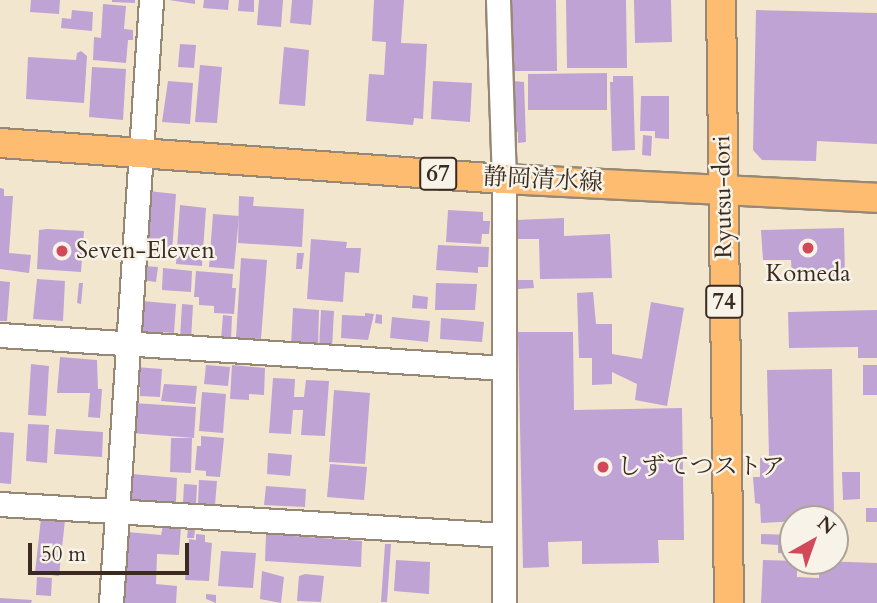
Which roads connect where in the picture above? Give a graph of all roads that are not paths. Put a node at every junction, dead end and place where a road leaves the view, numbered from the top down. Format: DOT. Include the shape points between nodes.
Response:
graph roads {
  1 [pos="151,0"];
  2 [pos="498,0"];
  3 [pos="720,0"];
  4 [pos="0,143"];
  5 [pos="140,153"];
  6 [pos="504,179"];
  7 [pos="722,188"];
  8 [pos="877,198"];
  9 [pos="0,335"];
  10 [pos="128,343"];
  11 [pos="503,368"];
  12 [pos="0,504"];
  13 [pos="117,511"];
  14 [pos="504,535"];
  15 [pos="111,603"];
  16 [pos="504,603"];
  17 [pos="729,603"];
  1 -- 5 [label="street"];
  2 -- 6 [label="street"];
  3 -- 7 [label="main road, Ryutsu-dori / 74"];
  4 -- 5 [label="main road, 静岡清水線 / 67"];
  5 -- 6 [label="main road, 静岡清水線 / 67"];
  5 -- 10 [label="street"];
  6 -- 7 [label="main road, 静岡清水線 / 67"];
  6 -- 11 [label="street"];
  7 -- 8 [label="main road, 静岡清水線 / 67"];
  7 -- 17 [label="main road, Ryutsu-dori / 74"];
  9 -- 10 [label="street"];
  10 -- 11 [label="street"];
  10 -- 13 [label="street"];
  11 -- 14 [label="street"];
  12 -- 13 [label="street"];
  13 -- 14 [label="street"];
  13 -- 15 [label="street"];
  14 -- 16 [label="street"];
}
